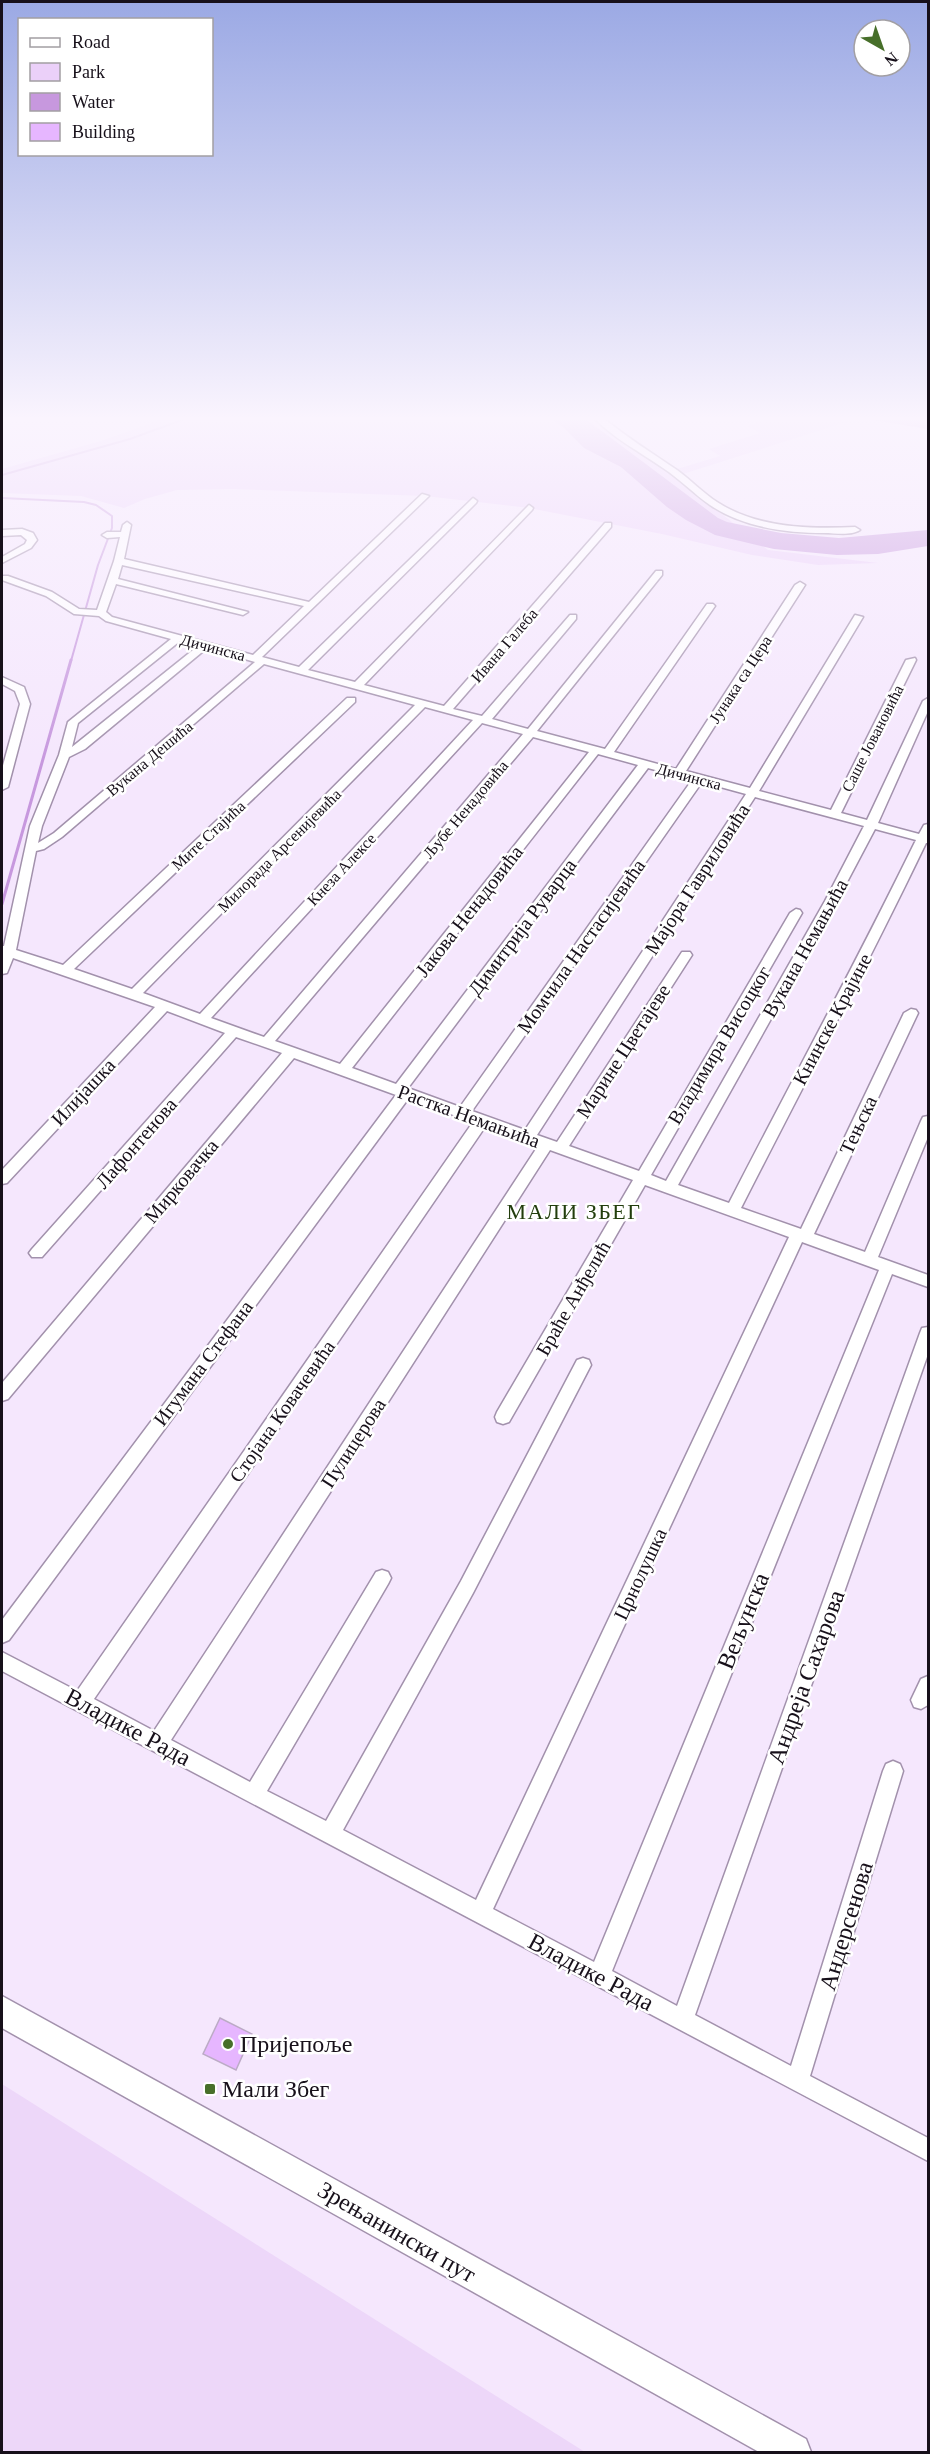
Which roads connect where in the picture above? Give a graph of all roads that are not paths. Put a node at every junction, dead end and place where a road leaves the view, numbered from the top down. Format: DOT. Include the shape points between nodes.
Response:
graph roads {
  1 [pos="118,532"];
  2 [pos="388,532"];
  3 [pos="442,532"];
  4 [pos="506,532"];
  5 [pos="602,532"];
  6 [pos="2,533"];
  7 [pos="2,560"];
  8 [pos="119,561"];
  9 [pos="659,573"];
  10 [pos="28,575"];
  11 [pos="3,578"];
  12 [pos="112,580"];
  13 [pos="800,585"];
  14 [pos="311,605"];
  15 [pos="710,606"];
  16 [pos="243,612"];
  17 [pos="99,614"];
  18 [pos="573,617"];
  19 [pos="858,617"];
  20 [pos="177,638"];
  21 [pos="205,645"];
  22 [pos="258,660"];
  23 [pos="911,660"];
  24 [pos="301,671"];
  25 [pos="2,680"];
  26 [pos="357,686"];
  27 [pos="351,700"];
  28 [pos="928,701"];
  29 [pos="423,703"];
  30 [pos="447,710"];
  31 [pos="482,720"];
  32 [pos="530,733"];
  33 [pos="601,753"];
  34 [pos="64,755"];
  35 [pos="645,764"];
  36 [pos="5,765"];
  37 [pos="679,773"];
  38 [pos="699,778"];
  39 [pos="2,787"];
  40 [pos="753,792"];
  41 [pos="834,815"];
  42 [pos="871,825"];
  43 [pos="927,835"];
  44 [pos="32,849"];
  45 [pos="796,913"];
  46 [pos="5,951"];
  47 [pos="686,955"];
  48 [pos="2,970"];
  49 [pos="65,970"];
  50 [pos="134,995"];
  51 [pos="164,1006"];
  52 [pos="911,1013"];
  53 [pos="202,1020"];
  54 [pos="234,1031"];
  55 [pos="266,1043"];
  56 [pos="291,1052"];
  57 [pos="343,1070"];
  58 [pos="402,1091"];
  59 [pos="463,1113"];
  60 [pos="482,1120"];
  61 [pos="928,1121"];
  62 [pos="528,1137"];
  63 [pos="554,1146"];
  64 [pos="642,1178"];
  65 [pos="2,1179"];
  66 [pos="669,1188"];
  67 [pos="733,1210"];
  68 [pos="801,1235"];
  69 [pos="37,1253"];
  70 [pos="870,1260"];
  71 [pos="888,1266"];
  72 [pos="928,1281"];
  73 [pos="928,1333"];
  74 [pos="583,1365"];
  75 [pos="2,1394"];
  76 [pos="503,1417"];
  77 [pos="381,1578"];
  78 [pos="2,1634"];
  79 [pos="2,1661"];
  80 [pos="81,1702"];
  81 [pos="158,1743"];
  82 [pos="892,1771"];
  83 [pos="254,1794"];
  84 [pos="330,1834"];
  85 [pos="481,1913"];
  86 [pos="599,1976"];
  87 [pos="2,2011"];
  88 [pos="683,2020"];
  89 [pos="798,2080"];
  90 [pos="928,2150"];
  91 [pos="793,2452"];
  1 -- 8 [label="street"];
  2 -- 14 [label="street, Вукана Дешића"];
  3 -- 24 [label="street"];
  4 -- 26 [label="street"];
  5 -- 30 [label="street, Ивана Галеба"];
  6 -- 7 [label="street" via="25,532 32,540"];
  8 -- 12 [label="street"];
  8 -- 14 [label="street"];
  9 -- 32 [label="street, Љубе Ненадовића"];
  10 -- 11 [label="street"];
  11 -- 17 [label="street, Дичинска" via="49,594 80,613"];
  12 -- 16 [label="street"];
  12 -- 17 [label="street"];
  13 -- 37 [label="street, Јунака са Цера"];
  14 -- 22 [label="street, Вукана Дешића"];
  15 -- 33 [label="street, Јакова Ненадовића"];
  17 -- 20 [label="street, Дичинска"];
  18 -- 31 [label="street"];
  19 -- 40 [label="street, Мајора Гавриловића"];
  20 -- 21 [label="street, Дичинска"];
  20 -- 34 [label="street" via="76,718"];
  21 -- 22 [label="street, Дичинска"];
  21 -- 34 [label="street" via="81,747"];
  22 -- 24 [label="street, Дичинска"];
  22 -- 44 [label="street, Вукана Дешића" via="58,835"];
  23 -- 41 [label="street, Саше Јовановића"];
  24 -- 26 [label="street, Дичинска"];
  25 -- 36 [label="street" via="20,688 25,700"];
  26 -- 29 [label="street, Дичинска"];
  27 -- 49 [label="street, Мите Стајића"];
  28 -- 42 [label="street, Вукана Немањића"];
  29 -- 30 [label="street, Дичинска"];
  29 -- 50 [label="street, Милорада Арсенијевића"];
  30 -- 31 [label="street, Дичинска"];
  31 -- 32 [label="street, Дичинска"];
  31 -- 53 [label="street, Кнеза Алексе"];
  32 -- 33 [label="street, Дичинска"];
  32 -- 55 [label="street, Љубе Ненадовића"];
  33 -- 35 [label="street, Дичинска"];
  33 -- 57 [label="street, Јакова Ненадовића"];
  34 -- 44 [label="street" via="36,826"];
  35 -- 37 [label="street, Дичинска"];
  35 -- 58 [label="street, Димитрија Руварца"];
  36 -- 39 [label="street"];
  37 -- 38 [label="street, Дичинска"];
  38 -- 40 [label="street, Дичинска"];
  38 -- 59 [label="street, Момчила Настасијевића"];
  40 -- 41 [label="street, Дичинска"];
  40 -- 62 [label="street, Мајора Гавриловића"];
  41 -- 42 [label="street, Дичинска"];
  42 -- 43 [label="street, Дичинска"];
  42 -- 66 [label="street, Вукана Немањића"];
  43 -- 67 [label="street, Книнске Крајине"];
  44 -- 46 [label="street"];
  45 -- 64 [label="street, Владимира Висоцког"];
  46 -- 48 [label="street"];
  46 -- 49 [label="street, Растка Немањића"];
  47 -- 63 [label="street, Марине Цветајеве"];
  49 -- 50 [label="street, Растка Немањића"];
  50 -- 51 [label="street, Растка Немањића"];
  51 -- 53 [label="street, Растка Немањића"];
  51 -- 65 [label="street, Илијашка"];
  52 -- 68 [label="street, Тењска"];
  53 -- 54 [label="street, Растка Немањића"];
  54 -- 55 [label="street, Растка Немањића"];
  54 -- 69 [label="street, Лафонтенова"];
  55 -- 56 [label="street, Растка Немањића"];
  56 -- 57 [label="street, Растка Немањића"];
  56 -- 75 [label="street, Мирковачка"];
  57 -- 58 [label="street, Растка Немањића"];
  58 -- 59 [label="street, Растка Немањића"];
  58 -- 78 [label="street, Игумана Стефана"];
  59 -- 60 [label="street, Растка Немањића"];
  60 -- 62 [label="street, Растка Немањића"];
  60 -- 80 [label="street, Стојана Ковачевића"];
  61 -- 70 [label="street"];
  62 -- 63 [label="street, Растка Немањића"];
  63 -- 64 [label="street, Растка Немањића"];
  63 -- 81 [label="street, Пулицерова"];
  64 -- 66 [label="street, Растка Немањића"];
  64 -- 76 [label="street, Браће Анђелић"];
  66 -- 67 [label="street, Растка Немањића"];
  67 -- 68 [label="street, Растка Немањића"];
  68 -- 70 [label="street, Растка Немањића"];
  68 -- 85 [label="street, Црнолушка"];
  70 -- 71 [label="street, Растка Немањића"];
  71 -- 72 [label="street, Растка Немањића"];
  71 -- 86 [label="street, Вељунска"];
  73 -- 88 [label="street, Андреја Сахарова"];
  74 -- 84 [label="street" via="467,1587"];
  77 -- 83 [label="street"];
  79 -- 80 [label="street, Владике Рада"];
  80 -- 81 [label="street, Владике Рада"];
  81 -- 83 [label="street, Владике Рада"];
  82 -- 89 [label="street, Андерсенова"];
  83 -- 84 [label="street, Владике Рада"];
  84 -- 85 [label="street, Владике Рада"];
  85 -- 86 [label="street, Владике Рада"];
  86 -- 88 [label="street, Владике Рада"];
  87 -- 91 [label="main road, Зрењанински пут"];
  88 -- 89 [label="street, Владике Рада"];
  89 -- 90 [label="street, Владике Рада"];
}
